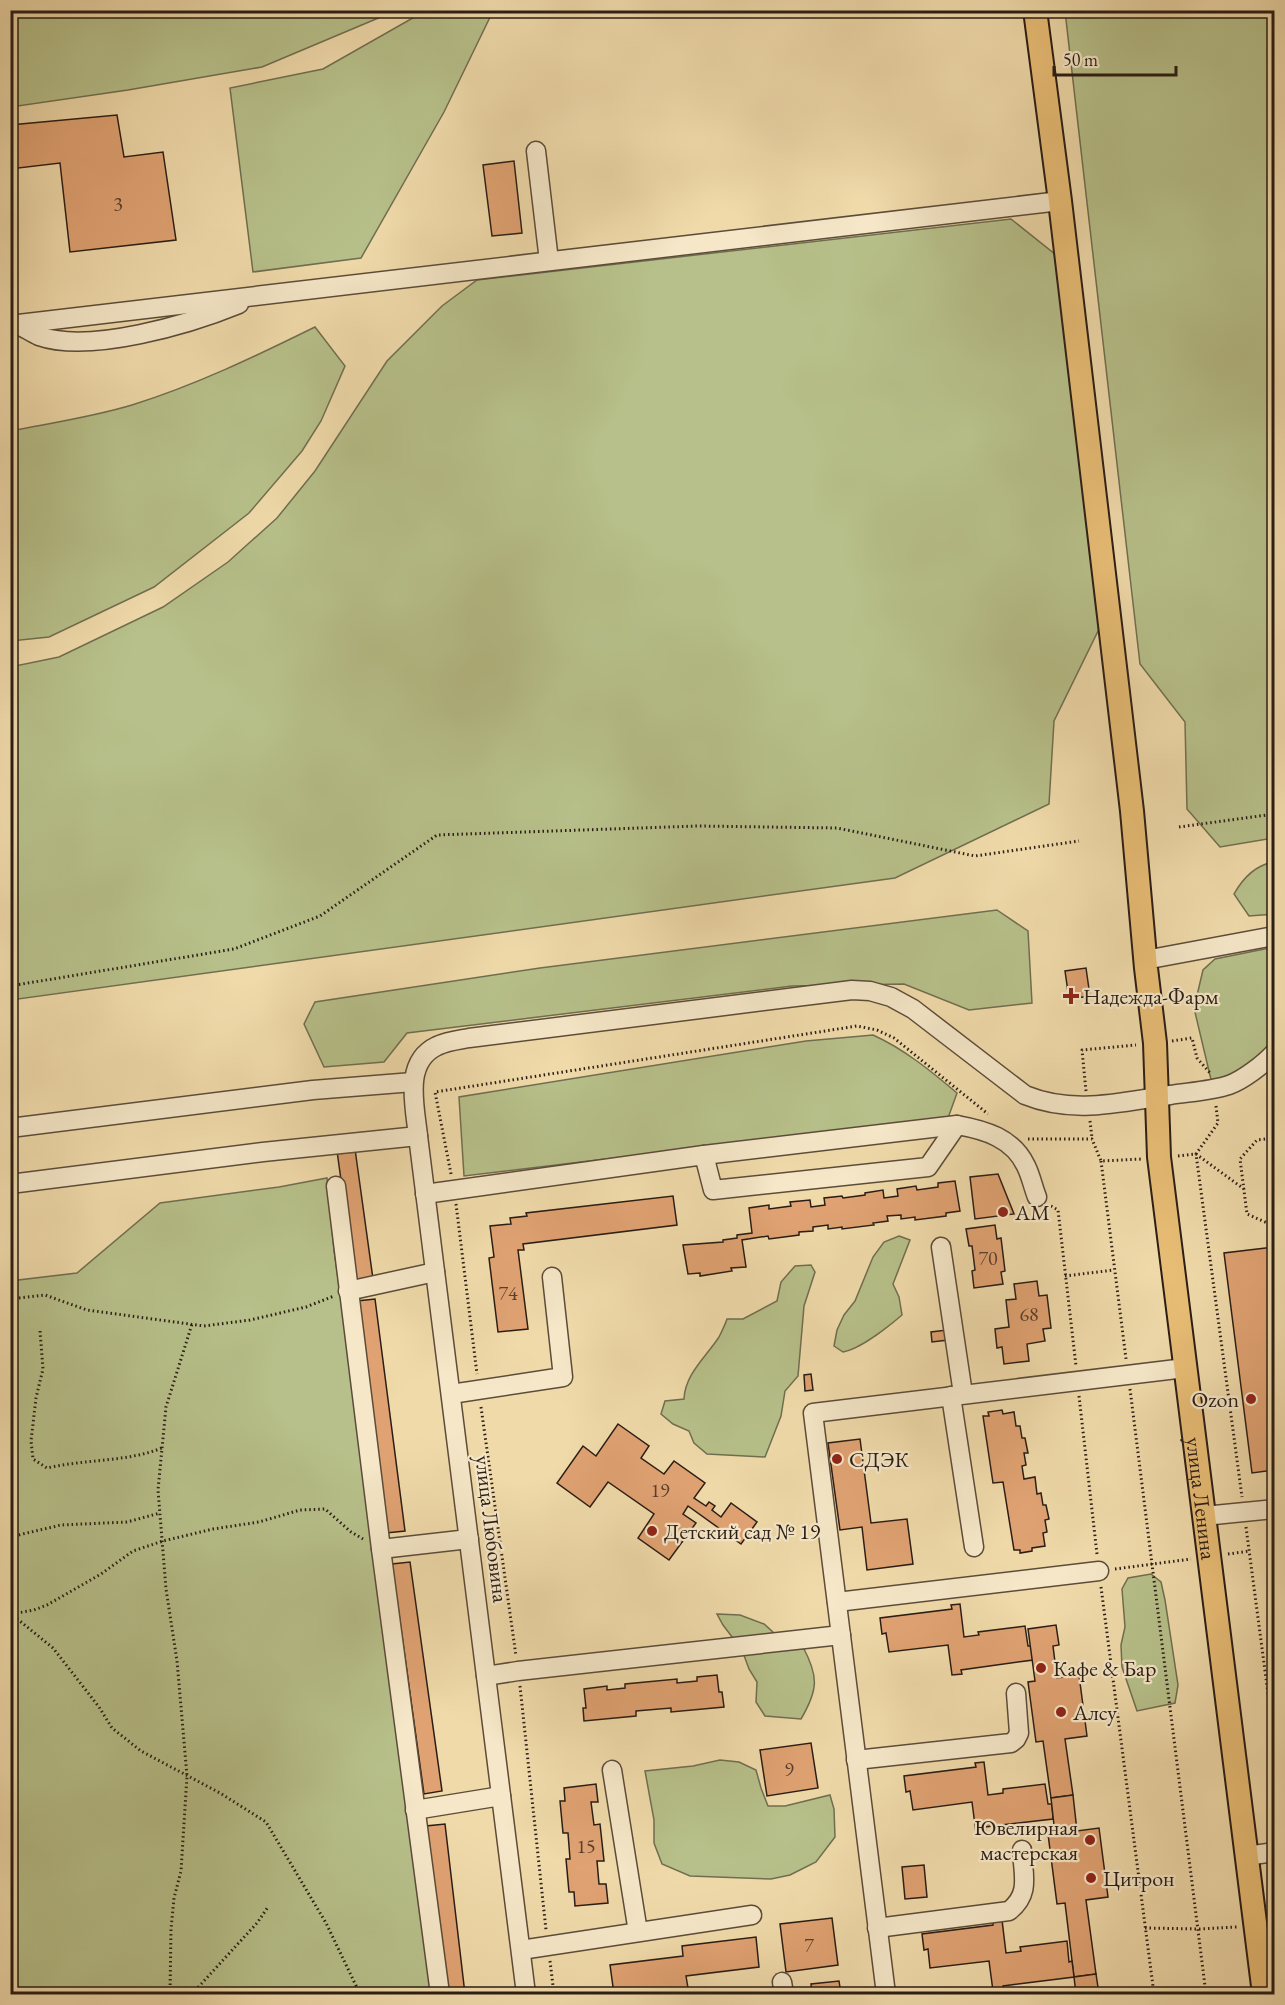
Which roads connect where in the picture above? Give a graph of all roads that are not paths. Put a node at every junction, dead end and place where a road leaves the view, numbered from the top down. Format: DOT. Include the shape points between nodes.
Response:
graph roads {
  1 [pos="1035,10"];
  2 [pos="536,151"];
  3 [pos="1060,201"];
  4 [pos="549,261"];
  5 [pos="260,295"];
  6 [pos="14,325"];
  7 [pos="1275,936"];
  8 [pos="1145,964"];
  9 [pos="1275,1053"];
  10 [pos="415,1076"];
  11 [pos="1157,1097"];
  12 [pos="957,1125"];
  13 [pos="10,1128"];
  14 [pos="418,1136"];
  15 [pos="704,1155"];
  16 [pos="10,1184"];
  17 [pos="336,1186"];
  18 [pos="425,1194"];
  19 [pos="1037,1197"];
  20 [pos="941,1247"];
  21 [pos="435,1272"];
  22 [pos="552,1276"];
  23 [pos="348,1291"];
  24 [pos="1185,1368"];
  25 [pos="450,1394"];
  26 [pos="957,1395"];
  27 [pos="1275,1509"];
  28 [pos="1204,1516"];
  29 [pos="469,1539"];
  30 [pos="974,1547"];
  31 [pos="381,1549"];
  32 [pos="1099,1571"];
  33 [pos="837,1602"];
  34 [pos="841,1635"];
  35 [pos="486,1676"];
  36 [pos="1016,1693"];
  37 [pos="856,1760"];
  38 [pos="612,1770"];
  39 [pos="501,1796"];
  40 [pos="415,1810"];
  41 [pos="1022,1850"];
  42 [pos="1275,1852"];
  43 [pos="1246,1856"];
  44 [pos="752,1915"];
  45 [pos="877,1928"];
  46 [pos="638,1932"];
  47 [pos="521,1950"];
  48 [pos="440,1995"];
  49 [pos="526,1995"];
  50 [pos="886,1995"];
  51 [pos="1264,1995"];
  1 -- 3 [label="main road, улица Ленина"];
  2 -- 4 [label="street"];
  3 -- 4 [label="street"];
  3 -- 8 [label="main road, улица Ленина" via="1132,811"];
  4 -- 5 [label="street"];
  5 -- 6 [label="street"];
  5 -- 6 [label="street" via="203,318 96,341 39,336"];
  7 -- 8 [label="street"];
  8 -- 11 [label="main road, улица Ленина"];
  9 -- 11 [label="street" via="1231,1084"];
  10 -- 11 [label="street" via="425,1056 435,1047 469,1038 852,990 891,997 913,1009 1025,1095 1044,1103 1088,1107"];
  10 -- 13 [label="street"];
  10 -- 14 [label="street, улица Любовина"];
  11 -- 24 [label="main road, улица Ленина" via="1159,1157"];
  12 -- 15 [label="street"];
  12 -- 15 [label="street" via="928,1167 713,1190"];
  12 -- 19 [label="street" via="1001,1137 1026,1165"];
  14 -- 16 [label="street"];
  14 -- 18 [label="street, улица Любовина"];
  15 -- 18 [label="street"];
  17 -- 23 [label="street"];
  18 -- 21 [label="street, улица Любовина"];
  20 -- 26 [label="street"];
  21 -- 23 [label="street"];
  21 -- 25 [label="street, улица Любовина"];
  22 -- 25 [label="street" via="563,1377"];
  23 -- 31 [label="street"];
  24 -- 26 [label="street"];
  24 -- 28 [label="main road, улица Ленина"];
  25 -- 29 [label="street, улица Любовина"];
  26 -- 30 [label="street"];
  26 -- 33 [label="street" via="813,1413"];
  27 -- 28 [label="street"];
  28 -- 43 [label="main road, улица Ленина"];
  29 -- 31 [label="street"];
  29 -- 35 [label="street, улица Любовина"];
  31 -- 40 [label="street"];
  32 -- 33 [label="street"];
  33 -- 34 [label="street"];
  34 -- 35 [label="street"];
  34 -- 37 [label="street"];
  35 -- 39 [label="street, улица Любовина"];
  36 -- 37 [label="street" via="1019,1732 1011,1743"];
  37 -- 45 [label="street"];
  38 -- 46 [label="street"];
  39 -- 40 [label="street"];
  39 -- 47 [label="street, улица Любовина"];
  40 -- 48 [label="street"];
  41 -- 45 [label="street" via="1024,1892 1009,1911"];
  42 -- 43 [label="street"];
  43 -- 51 [label="main road, улица Ленина"];
  44 -- 46 [label="street"];
  45 -- 50 [label="street"];
  46 -- 47 [label="street"];
  47 -- 49 [label="street, улица Любовина"];
}
